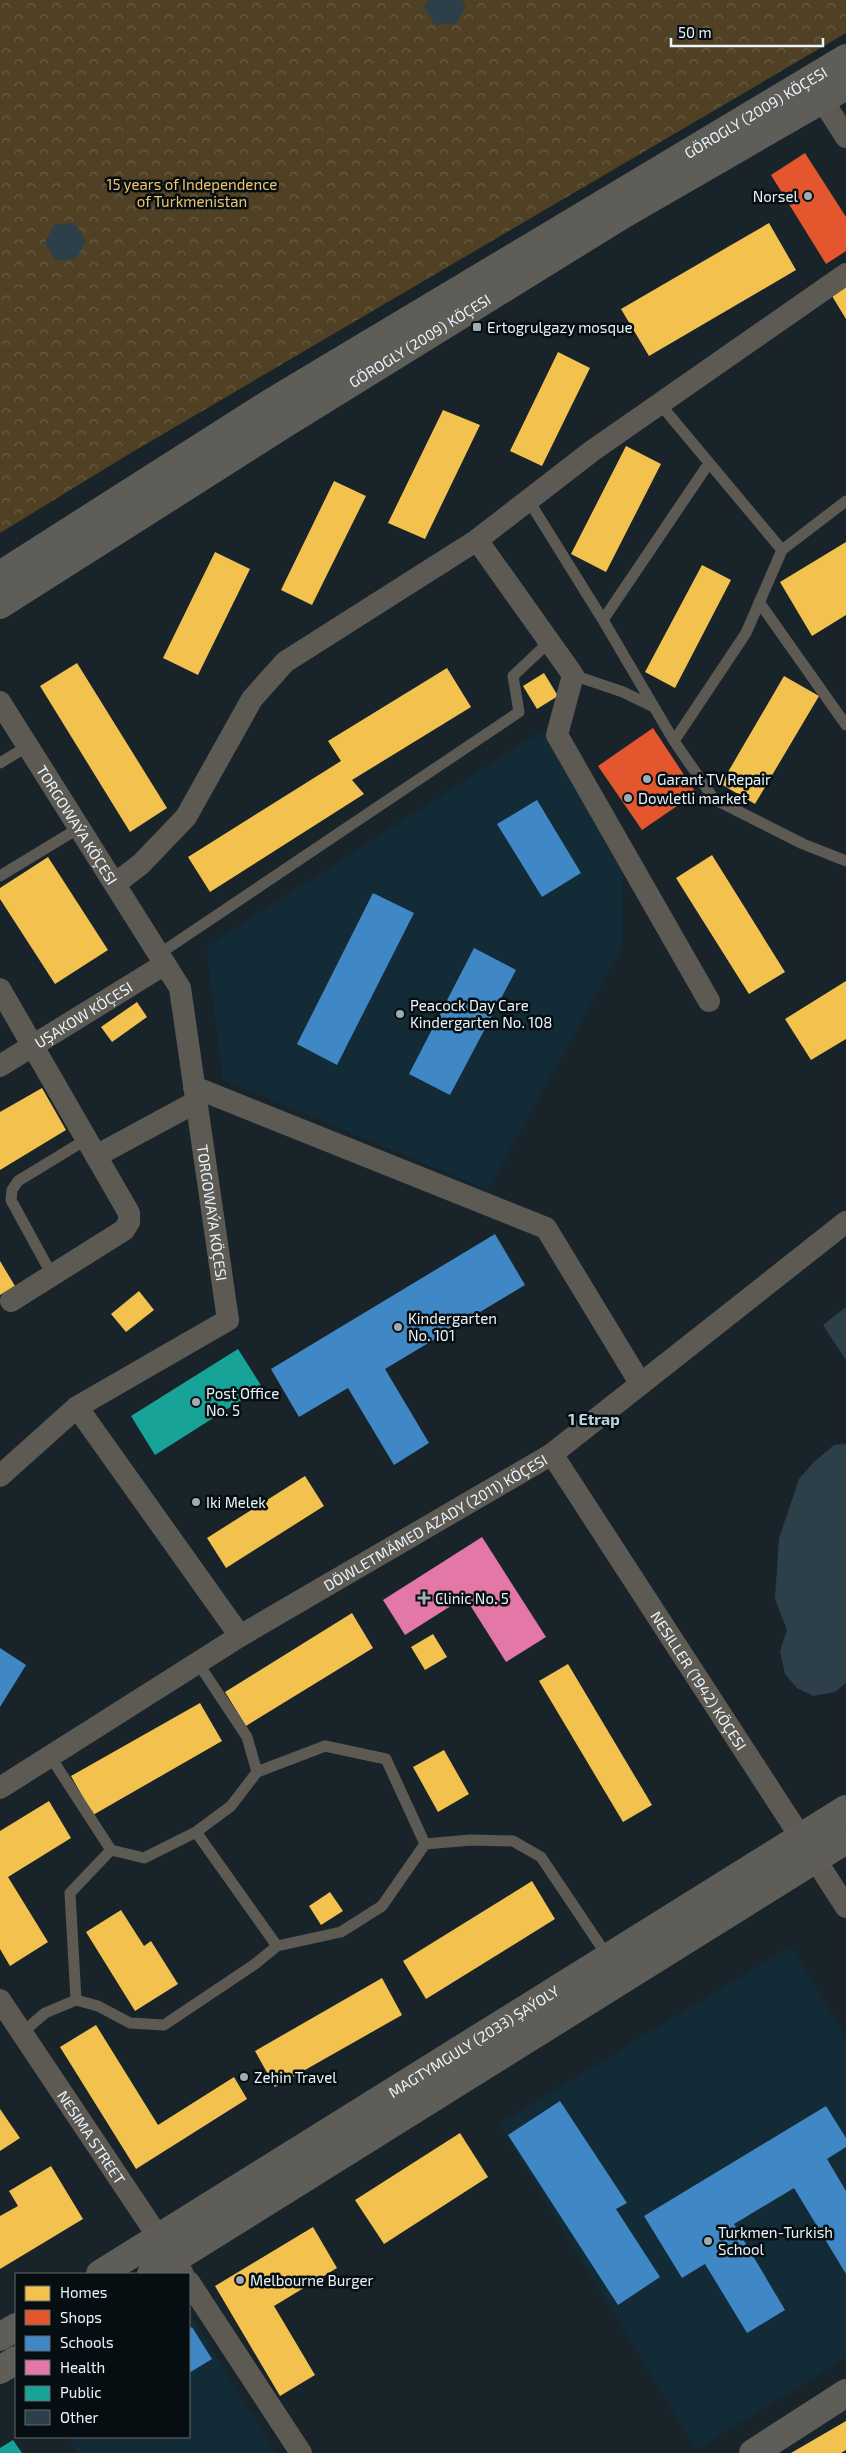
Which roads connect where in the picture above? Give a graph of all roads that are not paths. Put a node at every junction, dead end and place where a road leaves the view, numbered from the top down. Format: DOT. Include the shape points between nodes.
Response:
graph roads {
  1 [pos="846,58"];
  2 [pos="846,86"];
  3 [pos="816,90"];
  4 [pos="846,137"];
  5 [pos="846,274"];
  6 [pos="660,404"];
  7 [pos="709,463"];
  8 [pos="528,501"];
  9 [pos="846,501"];
  10 [pos="478,540"];
  11 [pos="782,550"];
  12 [pos="0,575"];
  13 [pos="759,602"];
  14 [pos="0,605"];
  15 [pos="603,620"];
  16 [pos="549,642"];
  17 [pos="573,675"];
  18 [pos="0,702"];
  19 [pos="654,707"];
  20 [pos="846,725"];
  21 [pos="674,741"];
  22 [pos="28,746"];
  23 [pos="0,763"];
  24 [pos="79,828"];
  25 [pos="846,861"];
  26 [pos="0,876"];
  27 [pos="115,884"];
  28 [pos="162,959"];
  29 [pos="0,988"];
  30 [pos="709,1001"];
  31 [pos="34,1045"];
  32 [pos="0,1066"];
  33 [pos="195,1095"];
  34 [pos="91,1148"];
  35 [pos="846,1222"];
  36 [pos="52,1275"];
  37 [pos="11,1301"];
  38 [pos="640,1383"];
  39 [pos="77,1407"];
  40 [pos="552,1454"];
  41 [pos="0,1476"];
  42 [pos="240,1636"];
  43 [pos="198,1663"];
  44 [pos="50,1756"];
  45 [pos="257,1772"];
  46 [pos="0,1788"];
  47 [pos="846,1809"];
  48 [pos="196,1832"];
  49 [pos="846,1840"];
  50 [pos="425,1844"];
  51 [pos="809,1848"];
  52 [pos="111,1850"];
  53 [pos="846,1907"];
  54 [pos="278,1946"];
  55 [pos="608,1958"];
  56 [pos="0,2000"];
  57 [pos="76,2000"];
  58 [pos="22,2033"];
  59 [pos="158,2238"];
  60 [pos="170,2270"];
  61 [pos="102,2273"];
  62 [pos="190,2284"];
  63 [pos="15,2328"];
  64 [pos="0,2337"];
  65 [pos="15,2361"];
  66 [pos="0,2370"];
  67 [pos="846,2393"];
  68 [pos="301,2453"];
  69 [pos="754,2453"];
  1 -- 3 [label="street, GÖROGLY (2009) KÖÇESI"];
  2 -- 3 [label="street, GÖROGLY (2009) KÖÇESI"];
  3 -- 4 [label="street"];
  3 -- 12 [label="street, GÖROGLY (2009) KÖÇESI" via="270,403"];
  3 -- 14 [label="street, GÖROGLY (2009) KÖÇESI"];
  5 -- 6 [label="street"];
  6 -- 7 [label="lane"];
  6 -- 8 [label="street"];
  7 -- 11 [label="lane"];
  7 -- 15 [label="lane"];
  8 -- 10 [label="street"];
  8 -- 15 [label="lane"];
  9 -- 11 [label="lane"];
  10 -- 16 [label="street"];
  10 -- 27 [label="street" via="285,662 252,699 186,817 141,864"];
  11 -- 13 [label="lane"];
  13 -- 20 [label="lane"];
  13 -- 21 [label="lane" via="746,633"];
  15 -- 19 [label="lane"];
  16 -- 17 [label="street"];
  16 -- 28 [label="lane" via="513,676 519,712"];
  17 -- 19 [label="lane" via="623,692"];
  17 -- 30 [label="street" via="557,735"];
  18 -- 22 [label="street, TORGOWAÝA KÖÇESI"];
  19 -- 21 [label="lane"];
  21 -- 25 [label="lane" via="714,799 802,844"];
  22 -- 23 [label="lane"];
  22 -- 24 [label="street, TORGOWAÝA KÖÇESI"];
  24 -- 26 [label="lane"];
  24 -- 27 [label="street, TORGOWAÝA KÖÇESI"];
  27 -- 28 [label="street, TORGOWAÝA KÖÇESI"];
  28 -- 31 [label="street, UŞAKOW KÖÇESI"];
  28 -- 33 [label="street, TORGOWAÝA KÖÇESI" via="180,988"];
  29 -- 31 [label="street"];
  31 -- 32 [label="street, UŞAKOW KÖÇESI"];
  31 -- 34 [label="street"];
  33 -- 34 [label="street"];
  33 -- 38 [label="street" via="546,1228"];
  33 -- 39 [label="street, TORGOWAÝA KÖÇESI" via="228,1320"];
  34 -- 36 [label="street" via="129,1214 128,1222 124,1230"];
  34 -- 36 [label="lane" via="18,1181 12,1190 11,1200"];
  35 -- 38 [label="street, DÖWLETMÄMED AZADY (2011) KÖÇESI"];
  36 -- 37 [label="street"];
  38 -- 40 [label="street, DÖWLETMÄMED AZADY (2011) KÖÇESI"];
  39 -- 41 [label="street"];
  39 -- 42 [label="street"];
  40 -- 42 [label="street, DÖWLETMÄMED AZADY (2011) KÖÇESI"];
  40 -- 51 [label="street, NESILLER (1942) KÖÇESI"];
  42 -- 43 [label="street, DÖWLETMÄMED AZADY (2011) KÖÇESI"];
  43 -- 44 [label="street, DÖWLETMÄMED AZADY (2011) KÖÇESI"];
  43 -- 45 [label="lane" via="247,1737"];
  44 -- 46 [label="street, DÖWLETMÄMED AZADY (2011) KÖÇESI"];
  44 -- 52 [label="lane"];
  45 -- 48 [label="lane" via="231,1806"];
  45 -- 50 [label="lane" via="326,1746 386,1759"];
  47 -- 51 [label="street, MAGTYMGULY (2033) ŞAÝOLY"];
  48 -- 52 [label="lane" via="144,1858"];
  48 -- 54 [label="lane"];
  49 -- 51 [label="street, MAGTYMGULY (2033) ŞAÝOLY"];
  50 -- 54 [label="lane" via="382,1906 341,1932"];
  50 -- 55 [label="lane" via="513,1841 541,1857"];
  51 -- 53 [label="street, NESILLER (1942) KÖÇESI"];
  51 -- 55 [label="street, MAGTYMGULY (2033) ŞAÝOLY"];
  51 -- 60 [label="street, MAGTYMGULY (2033) ŞAÝOLY"];
  52 -- 57 [label="lane" via="70,1893"];
  54 -- 57 [label="lane" via="164,2024 130,2024 98,2006"];
  55 -- 59 [label="street, MAGTYMGULY (2033) ŞAÝOLY"];
  56 -- 58 [label="street, NESIMA STREET"];
  57 -- 58 [label="lane" via="45,2012"];
  58 -- 59 [label="street, NESIMA STREET"];
  59 -- 60 [label="street, NESIMA STREET"];
  59 -- 61 [label="street, MAGTYMGULY (2033) ŞAÝOLY"];
  62 -- 68 [label="street"];
  63 -- 64 [label="street"];
  65 -- 66 [label="street"];
  67 -- 69 [label="street"];
}
